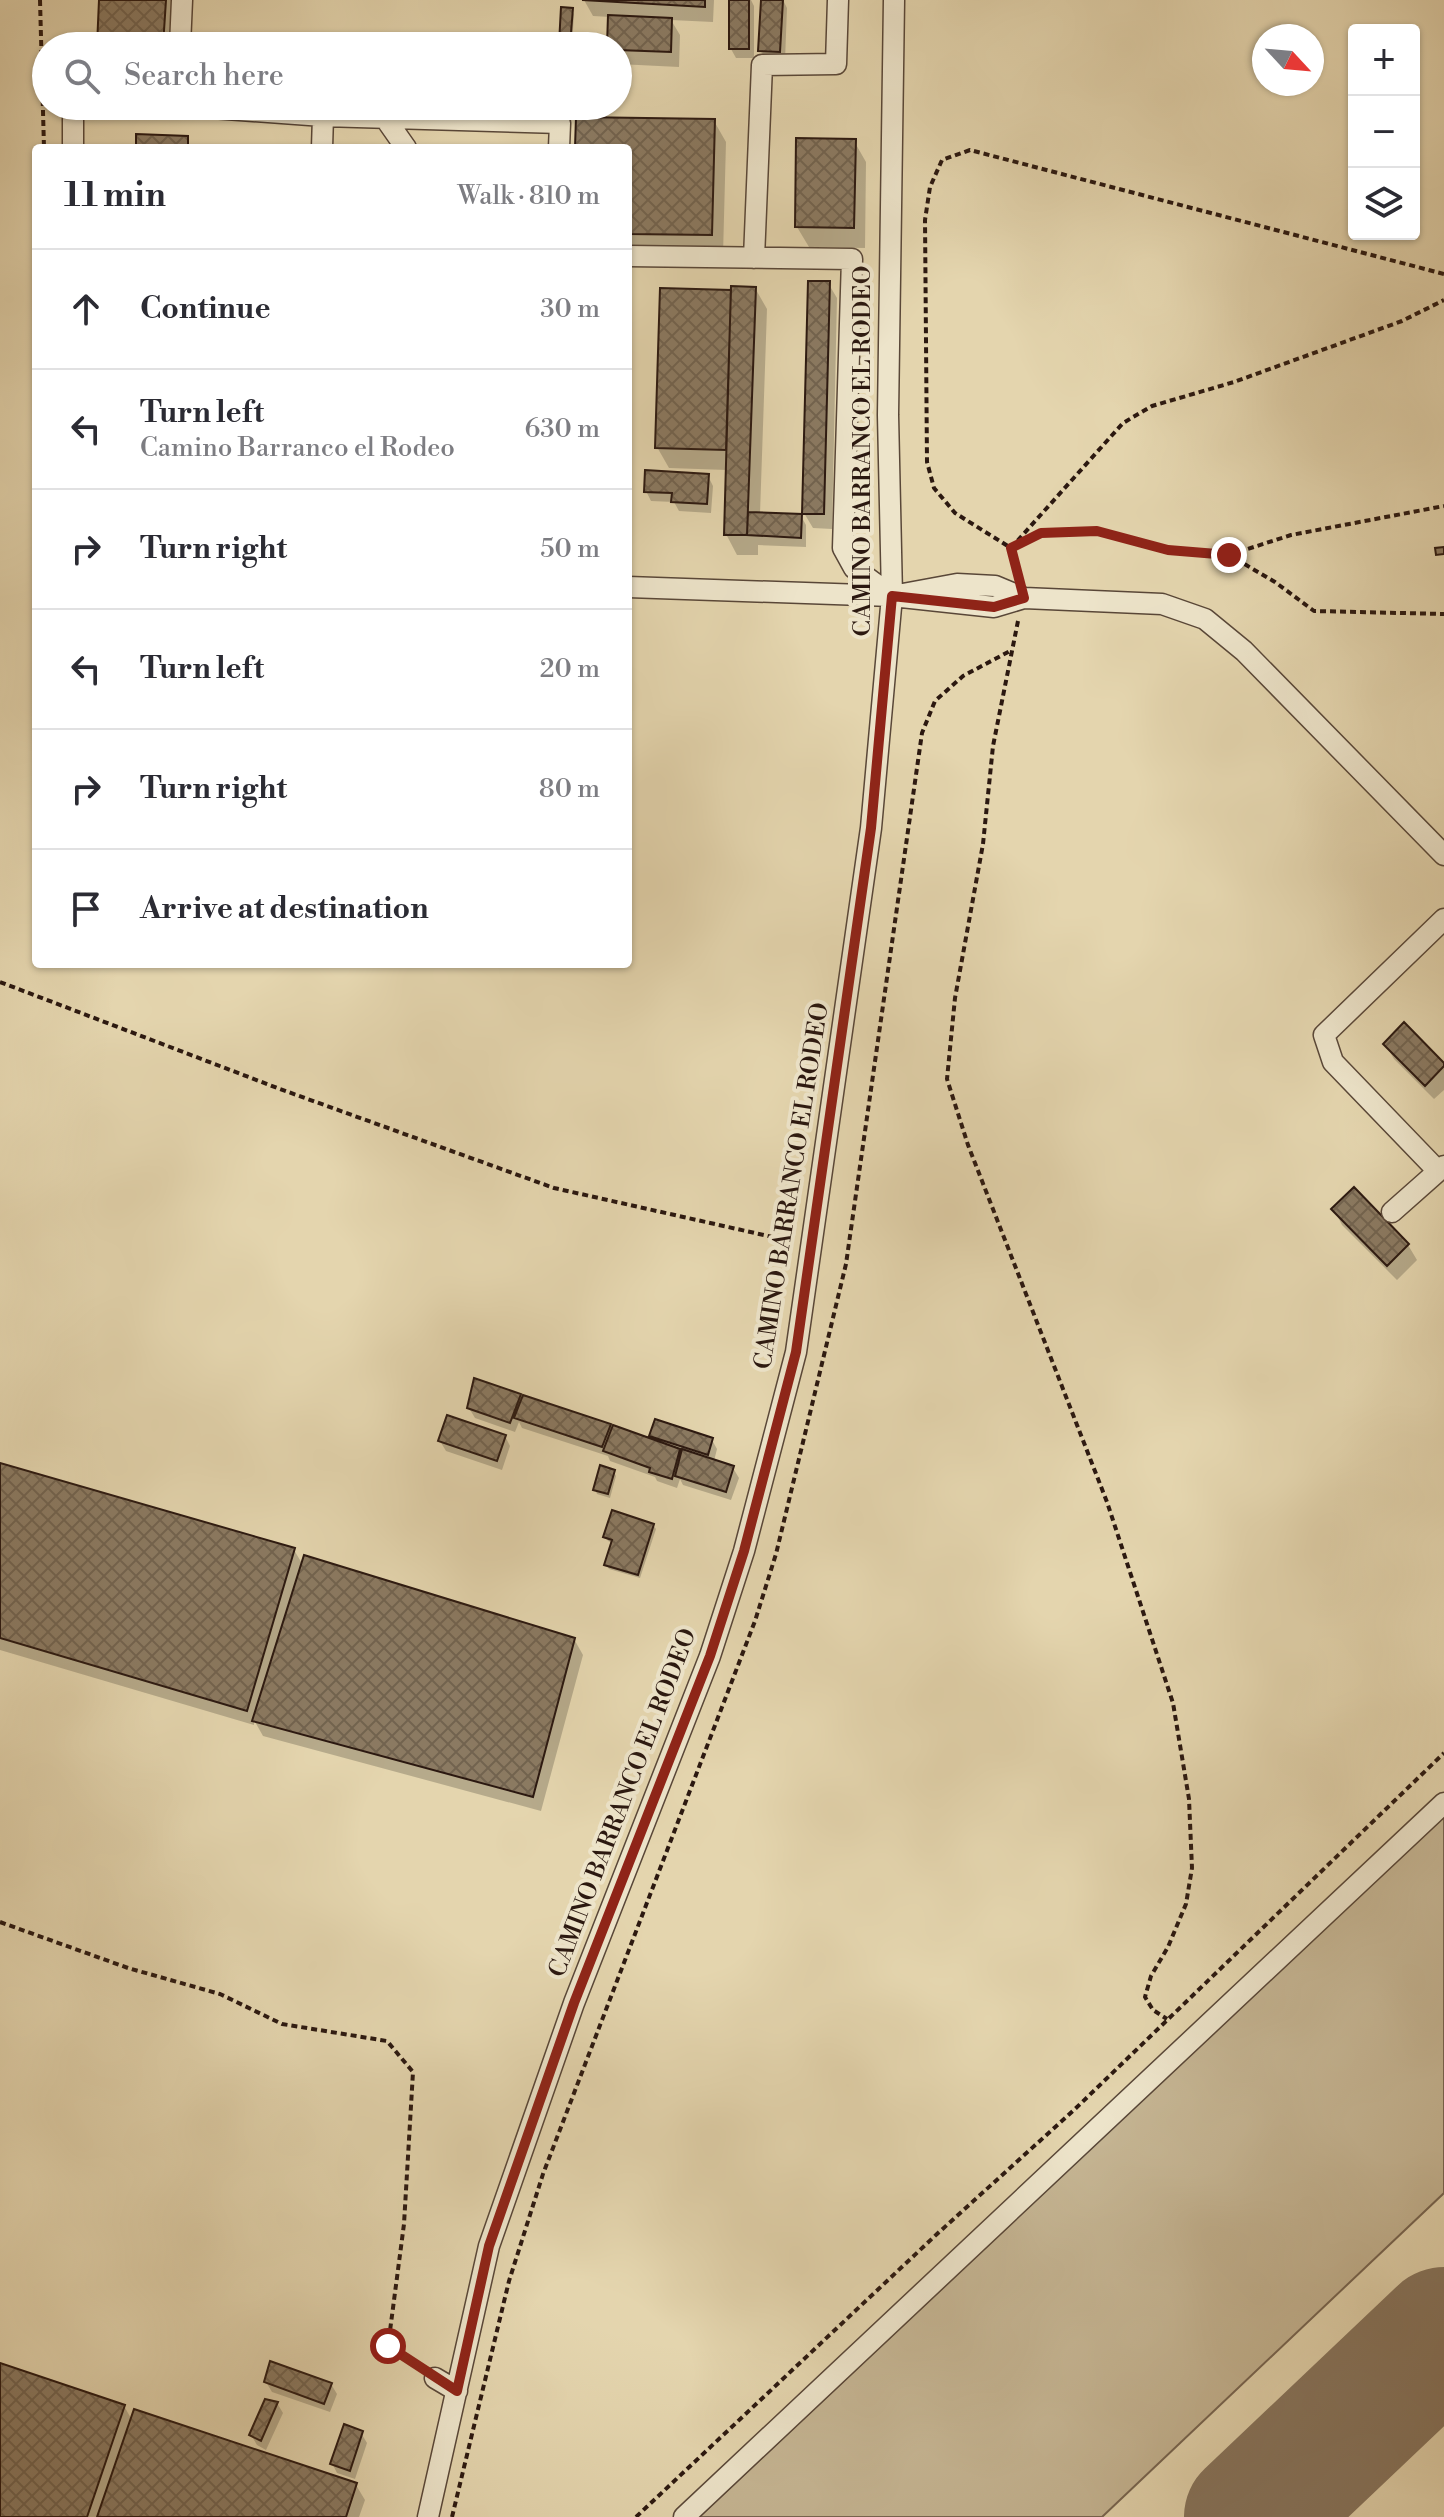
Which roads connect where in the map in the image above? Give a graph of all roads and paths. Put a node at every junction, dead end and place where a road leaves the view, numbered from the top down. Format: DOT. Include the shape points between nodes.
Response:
graph roads {
  1 [pos="40,0"];
  2 [pos="182,0"];
  3 [pos="838,0"];
  4 [pos="894,0"];
  5 [pos="41,32"];
  6 [pos="181,32"];
  7 [pos="43,120"];
  8 [pos="73,120"];
  9 [pos="323,120"];
  10 [pos="386,120"];
  11 [pos="455,120"];
  12 [pos="44,144"];
  13 [pos="73,144"];
  14 [pos="322,144"];
  15 [pos="403,144"];
  16 [pos="559,144"];
  17 [pos="632,256"];
  18 [pos="754,258"];
  19 [pos="1444,274"];
  20 [pos="1444,300"];
  21 [pos="1444,506"];
  22 [pos="1011,548"];
  23 [pos="1229,555"];
  24 [pos="632,587"];
  25 [pos="892,596"];
  26 [pos="1024,598"];
  27 [pos="1444,614"];
  28 [pos="1444,855"];
  29 [pos="1444,919"];
  30 [pos="0,982"];
  31 [pos="1441,1168"];
  32 [pos="1392,1212"];
  33 [pos="813,1246"];
  34 [pos="1444,1753"];
  35 [pos="1444,1803"];
  36 [pos="0,1922"];
  37 [pos="1167,2019"];
  38 [pos="435,2378"];
  39 [pos="457,2391"];
  40 [pos="428,2517"];
  41 [pos="636,2517"];
  42 [pos="684,2517"];
  1 -- 5 [label="path"];
  2 -- 6 [label="street"];
  3 -- 18 [label="street" via="836,64 762,65"];
  4 -- 25 [label="street, CAMINO BARRANCO EL RODEO" via="888,415"];
  7 -- 12 [label="path"];
  8 -- 13 [label="street"];
  9 -- 14 [label="street"];
  10 -- 15 [label="street"];
  11 -- 16 [label="street" via="560,123"];
  17 -- 18 [label="street"];
  18 -- 25 [label="street" via="852,259 843,548 854,568"];
  19 -- 22 [label="path" via="970,150 942,160 930,187 925,220 927,462 934,488 955,513"];
  20 -- 22 [label="path" via="1402,321 1234,382 1152,406 1123,423"];
  21 -- 23 [label="path" via="1291,535"];
  22 -- 23 [label="path" via="1041,533 1097,531 1168,550"];
  22 -- 26 [label="path"];
  23 -- 27 [label="path" via="1314,611"];
  24 -- 25 [label="street"];
  25 -- 26 [label="street" via="994,607"];
  25 -- 33 [label="street, CAMINO BARRANCO EL RODEO" via="871,828"];
  26 -- 28 [label="street" via="1162,604 1205,619 1244,651"];
  26 -- 37 [label="path" via="993,746 947,1079 1107,1502 1173,1703 1189,1799 1192,1868 1186,1904 1145,1997"];
  29 -- 31 [label="street" via="1324,1035 1333,1062"];
  30 -- 33 [label="path" via="554,1188"];
  31 -- 32 [label="street"];
  33 -- 39 [label="street, CAMINO BARRANCO EL RODEO" via="796,1352 744,1551 710,1656 574,2003 489,2246"];
  34 -- 37 [label="path"];
  35 -- 42 [label="street"];
  36 -- 38 [label="path" via="220,1994 282,2024 387,2041 413,2072 404,2224 388,2346"];
  37 -- 41 [label="path"];
  38 -- 39 [label="street"];
  39 -- 40 [label="street, CAMINO BARRANCO EL RODEO"];
}
